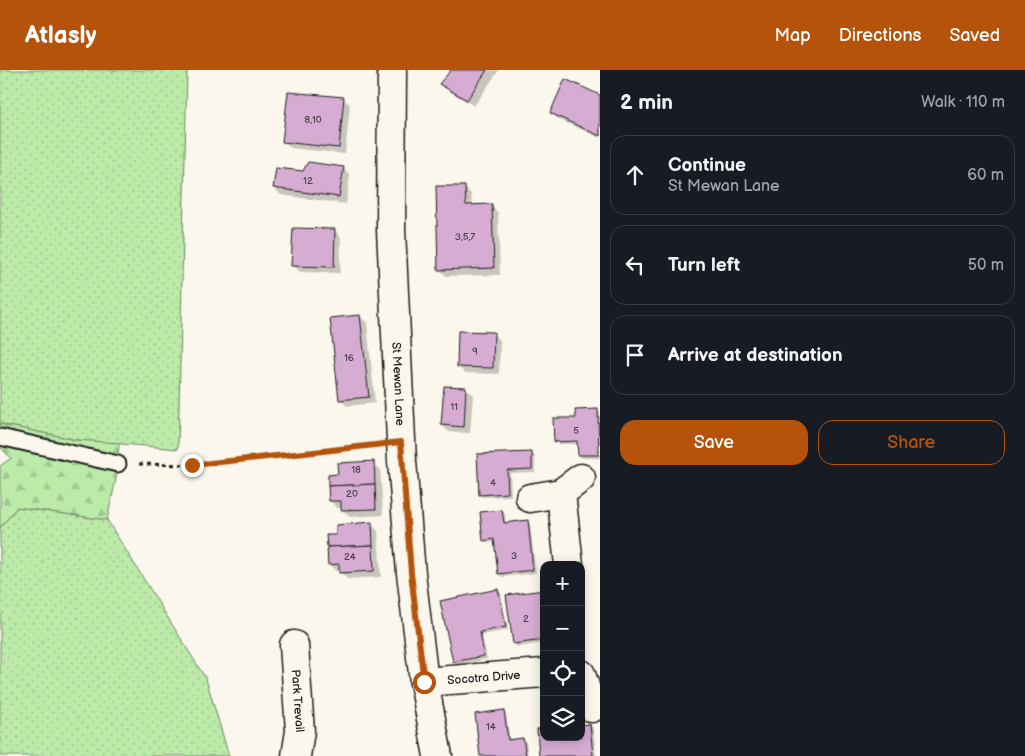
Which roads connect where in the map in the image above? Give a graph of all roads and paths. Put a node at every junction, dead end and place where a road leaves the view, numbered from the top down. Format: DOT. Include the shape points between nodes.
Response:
graph roads {
  1 [pos="392,70"];
  2 [pos="0,437"];
  3 [pos="401,442"];
  4 [pos="118,464"];
  5 [pos="530,498"];
  6 [pos="568,561"];
  7 [pos="294,645"];
  8 [pos="540,673"];
  9 [pos="424,682"];
  10 [pos="585,686"];
  11 [pos="592,708"];
  12 [pos="296,756"];
  13 [pos="438,756"];
  1 -- 3 [label="street, St Mewan Lane" via="391,230"];
  2 -- 4 [label="lane"];
  3 -- 4 [label="path" via="192,465"];
  3 -- 9 [label="street, St Mewan Lane" via="411,573"];
  5 -- 6 [label="street" via="571,485"];
  7 -- 12 [label="street, Park Trevail" via="300,731"];
  8 -- 9 [label="street, Socotra Drive"];
  9 -- 13 [label="street, St Mewan Lane"];
  10 -- 11 [label="street"];
}
